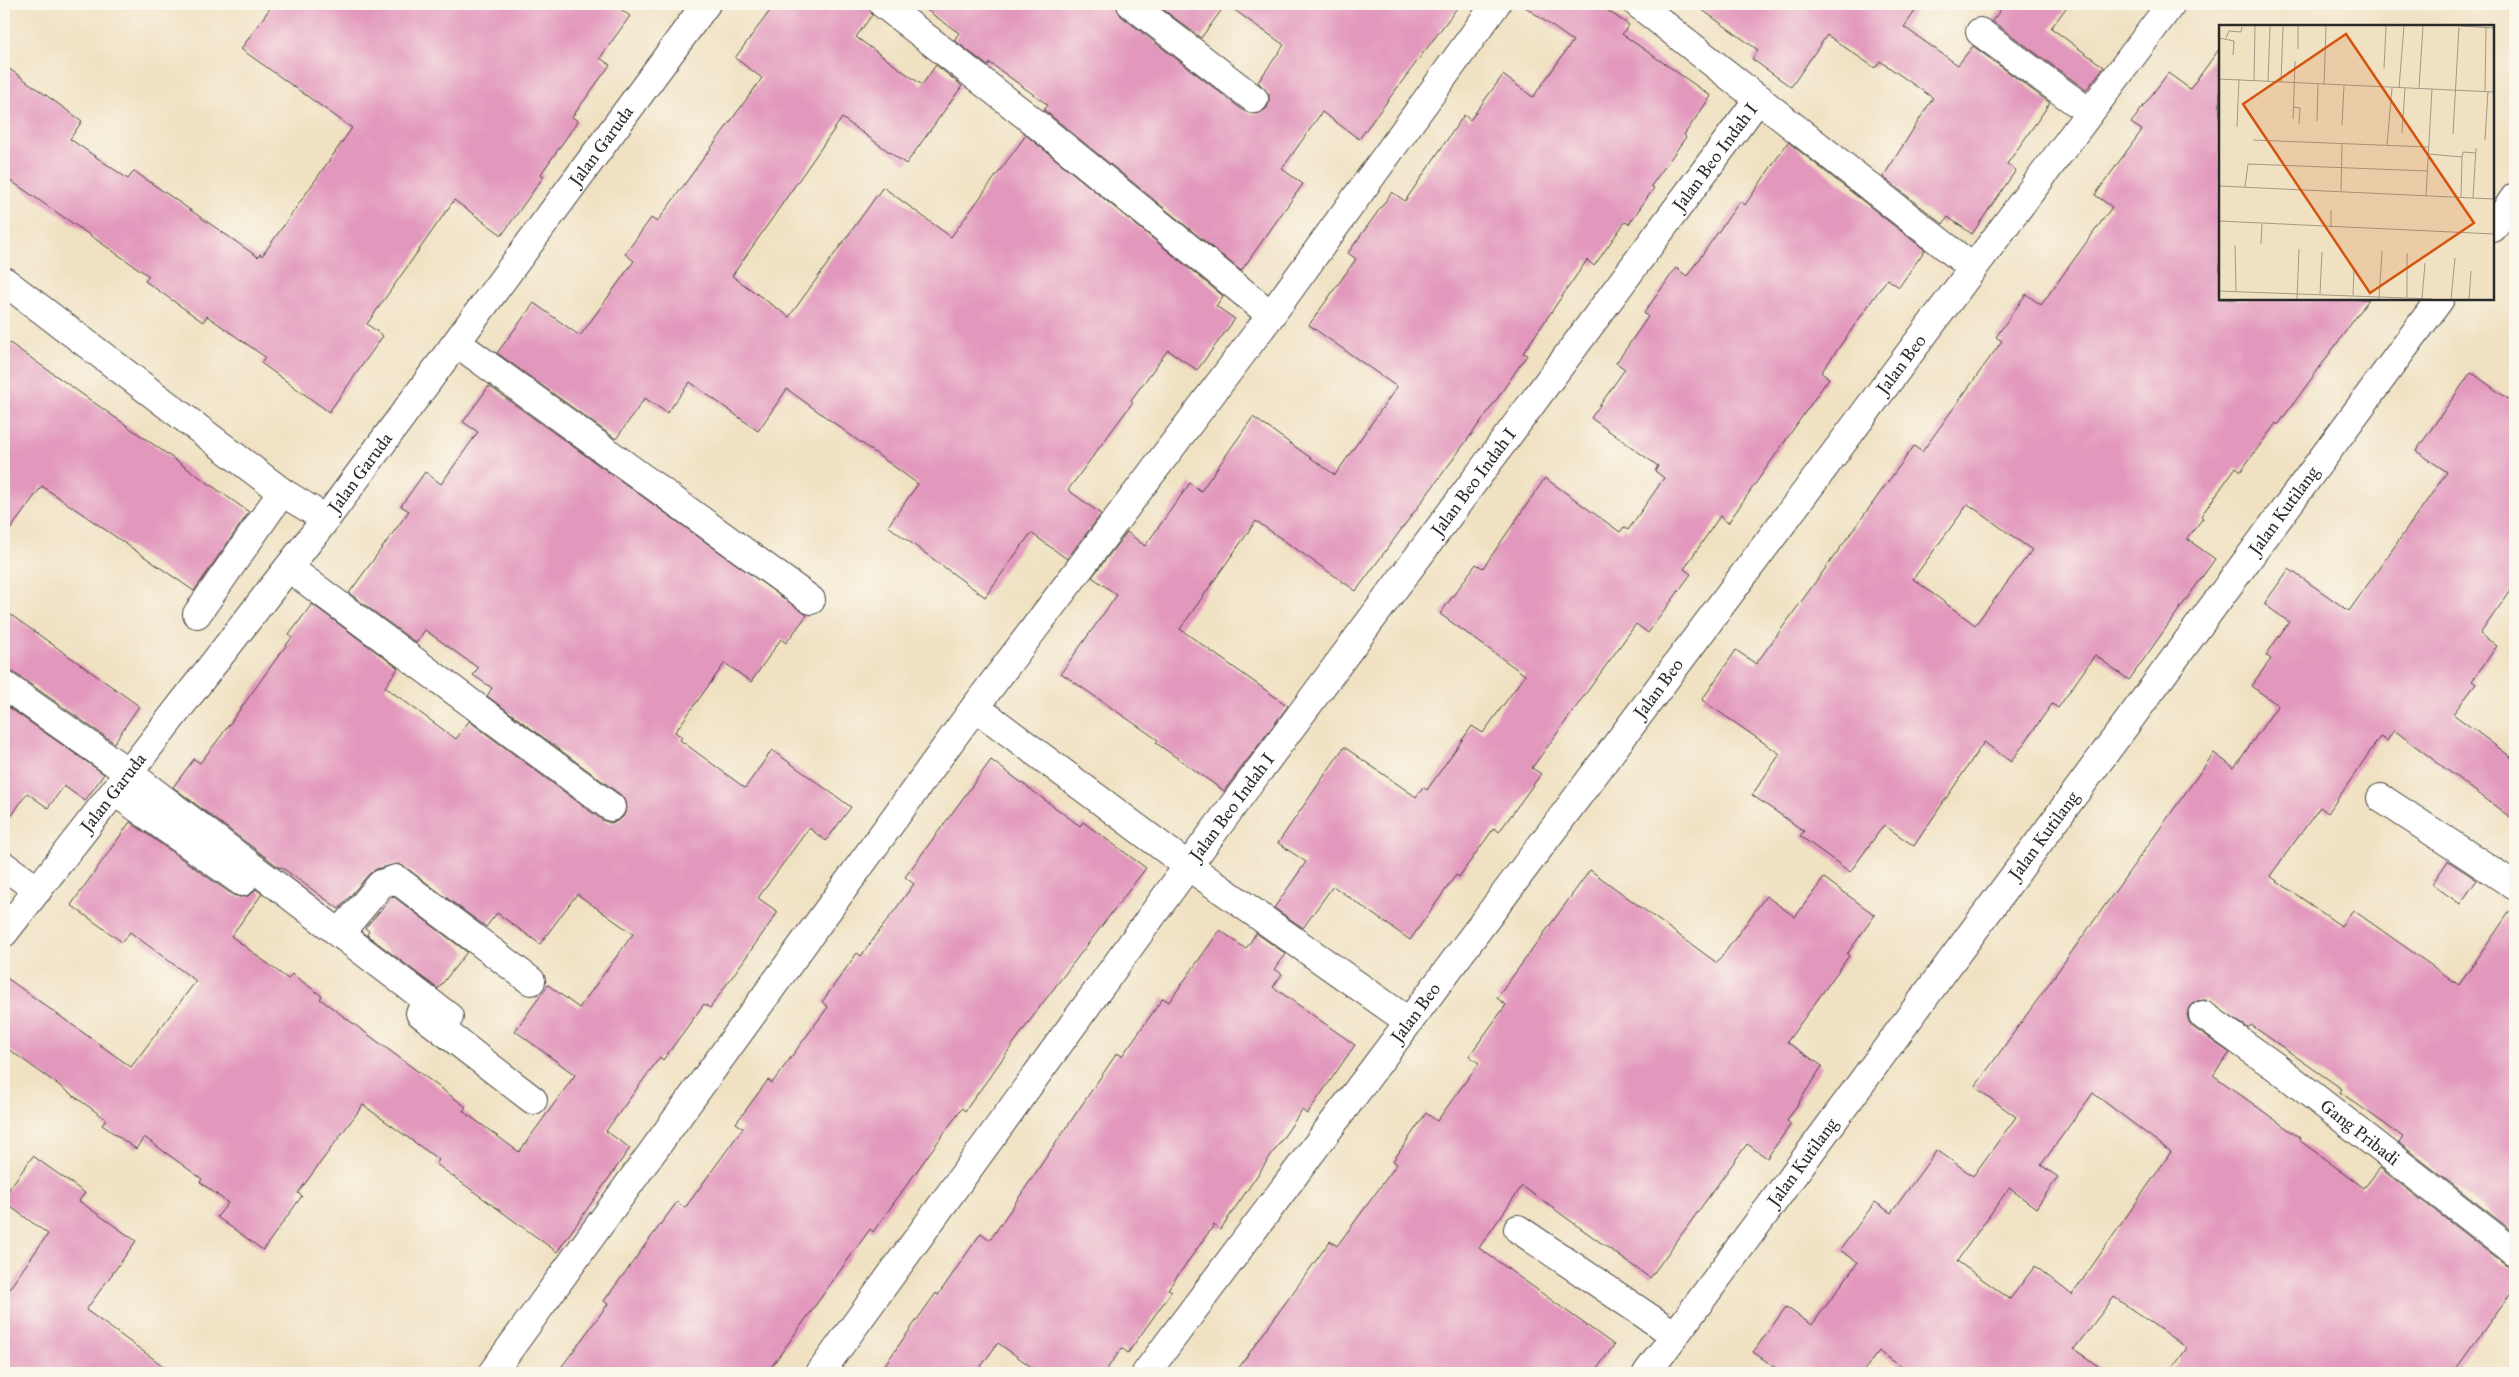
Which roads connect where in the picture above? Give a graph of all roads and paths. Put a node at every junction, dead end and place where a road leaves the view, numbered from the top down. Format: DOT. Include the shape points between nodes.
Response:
graph roads {
  1 [pos="706,4"];
  2 [pos="883,4"];
  3 [pos="1130,4"];
  4 [pos="1496,4"];
  5 [pos="1638,4"];
  6 [pos="2171,4"];
  7 [pos="1980,32"];
  8 [pos="1759,98"];
  9 [pos="1254,100"];
  10 [pos="2089,112"];
  11 [pos="1973,268"];
  12 [pos="4,281"];
  13 [pos="2439,300"];
  14 [pos="1271,315"];
  15 [pos="457,343"];
  16 [pos="282,492"];
  17 [pos="326,520"];
  18 [pos="289,568"];
  19 [pos="811,600"];
  20 [pos="197,614"];
  21 [pos="4,685"];
  22 [pos="975,707"];
  23 [pos="122,782"];
  24 [pos="2381,798"];
  25 [pos="611,807"];
  26 [pos="4,866"];
  27 [pos="1188,866"];
  28 [pos="2515,886"];
  29 [pos="38,890"];
  30 [pos="4,933"];
  31 [pos="339,934"];
  32 [pos="531,981"];
  33 [pos="2203,1015"];
  34 [pos="450,1017"];
  35 [pos="1408,1021"];
  36 [pos="533,1100"];
  37 [pos="1518,1229"];
  38 [pos="2515,1253"];
  39 [pos="1675,1335"];
  40 [pos="492,1373"];
  41 [pos="820,1373"];
  42 [pos="1146,1373"];
  43 [pos="1647,1373"];
  1 -- 15 [label="street, Jalan Garuda"];
  2 -- 14 [label="street"];
  3 -- 9 [label="street"];
  4 -- 14 [label="street"];
  5 -- 8 [label="street"];
  6 -- 10 [label="street, Jalan Beo"];
  7 -- 10 [label="street"];
  8 -- 11 [label="street"];
  8 -- 27 [label="street, Jalan Beo Indah I"];
  10 -- 11 [label="street, Jalan Beo"];
  11 -- 35 [label="street, Jalan Beo"];
  12 -- 16 [label="street"];
  13 -- 39 [label="street, Jalan Kutilang"];
  14 -- 22 [label="street"];
  15 -- 17 [label="street, Jalan Garuda"];
  15 -- 19 [label="street"];
  16 -- 17 [label="street"];
  16 -- 20 [label="street"];
  17 -- 18 [label="street, Jalan Garuda"];
  18 -- 23 [label="street, Jalan Garuda"];
  18 -- 25 [label="street"];
  21 -- 23 [label="street"];
  22 -- 27 [label="street"];
  22 -- 40 [label="street"];
  23 -- 29 [label="street, Jalan Garuda"];
  23 -- 31 [label="street"];
  23 -- 36 [label="street"];
  24 -- 28 [label="street"];
  26 -- 29 [label="street"];
  27 -- 35 [label="street"];
  27 -- 41 [label="street, Jalan Beo Indah I"];
  29 -- 30 [label="street, Jalan Garuda"];
  31 -- 32 [label="street" via="381,884 396,879"];
  31 -- 34 [label="street"];
  33 -- 38 [label="street, Gang Pribadi" via="2276,1067"];
  35 -- 42 [label="street, Jalan Beo"];
  37 -- 39 [label="street"];
  39 -- 43 [label="street, Jalan Kutilang"];
}
